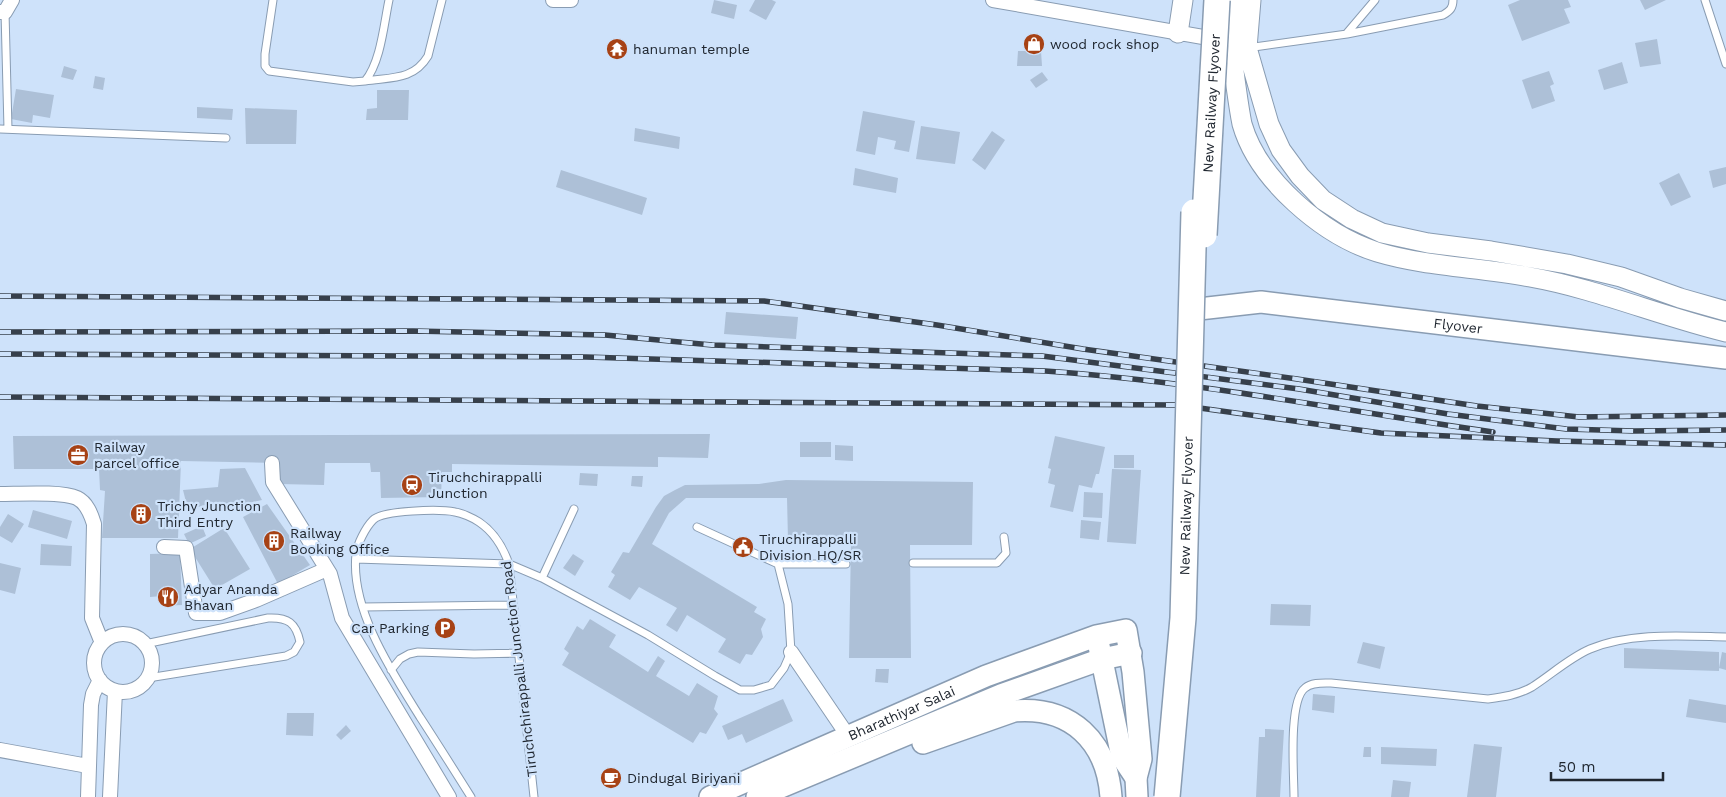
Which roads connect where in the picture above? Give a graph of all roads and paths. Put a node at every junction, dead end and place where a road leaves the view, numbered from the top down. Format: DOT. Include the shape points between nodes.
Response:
graph roads {
  1 [pos="274,0"];
  2 [pos="390,0"];
  3 [pos="442,0"];
  4 [pos="554,0"];
  5 [pos="571,0"];
  6 [pos="993,0"];
  7 [pos="1183,0"];
  8 [pos="1204,0"];
  9 [pos="1217,0"];
  10 [pos="1232,0"];
  11 [pos="1251,0"];
  12 [pos="1375,0"];
  13 [pos="1453,0"];
  14 [pos="1705,0"];
  15 [pos="6,8"];
  16 [pos="1178,33"];
  17 [pos="1347,34"];
  18 [pos="1238,45"];
  19 [pos="1726,64"];
  20 [pos="365,80"];
  21 [pos="0,129"];
  22 [pos="8,129"];
  23 [pos="226,138"];
  24 [pos="1197,149"];
  25 [pos="1194,212"];
  26 [pos="1197,302"];
  27 [pos="1726,311"];
  28 [pos="1726,332"];
  29 [pos="1726,347"];
  30 [pos="1726,358"];
  31 [pos="272,463"];
  32 [pos="0,494"];
  33 [pos="574,509"];
  34 [pos="696,527"];
  35 [pos="1004,537"];
  36 [pos="164,547"];
  37 [pos="356,560"];
  38 [pos="913,563"];
  39 [pos="509,564"];
  40 [pos="778,564"];
  41 [pos="846,564"];
  42 [pos="327,569"];
  43 [pos="542,578"];
  44 [pos="513,606"];
  45 [pos="363,607"];
  46 [pos="1096,636"];
  47 [pos="1726,637"];
  48 [pos="102,643"];
  49 [pos="145,644"];
  50 [pos="790,652"];
  51 [pos="518,653"];
  52 [pos="1130,653"];
  53 [pos="1102,659"];
  54 [pos="391,670"];
  55 [pos="148,678"];
  56 [pos="100,680"];
  57 [pos="115,690"];
  58 [pos="848,736"];
  59 [pos="0,750"];
  60 [pos="867,752"];
  61 [pos="88,766"];
  62 [pos="1136,787"];
  63 [pos="88,797"];
  64 [pos="110,797"];
  65 [pos="449,797"];
  66 [pos="471,797"];
  67 [pos="534,797"];
  68 [pos="710,797"];
  69 [pos="757,797"];
  70 [pos="1111,797"];
  71 [pos="1167,797"];
  72 [pos="1180,797"];
  73 [pos="1294,797"];
  1 -- 20 [label="lane" via="264,66 269,71 352,82"];
  2 -- 20 [label="lane" via="377,56"];
  3 -- 20 [label="lane" via="428,56 423,64 406,76"];
  4 -- 5 [label="street"];
  6 -- 16 [label="street"];
  7 -- 16 [label="street"];
  8 -- 24 [label="highway, New Railway Flyover"];
  9 -- 26 [label="highway, New Railway Flyover, bridge" via="1202,276"];
  10 -- 18 [label="street"];
  11 -- 18 [label="street"];
  12 -- 17 [label="lane"];
  13 -- 17 [label="lane" via="1450,11 1443,15"];
  14 -- 19 [label="lane"];
  15 -- 22 [label="lane"];
  16 -- 18 [label="street"];
  17 -- 18 [label="lane"];
  18 -- 27 [label="street" via="1281,150 1300,176 1324,200 1352,219 1382,234 1576,266 1621,277"];
  18 -- 28 [label="street" via="1242,124 1255,153 1279,187 1308,214 1343,238 1377,252 1425,262 1530,276"];
  21 -- 22 [label="lane"];
  22 -- 23 [label="lane"];
  25 -- 26 [label="highway, New Railway Flyover, bridge"];
  26 -- 29 [label="main road, Flyover" via="1252,292 1313,297"];
  26 -- 30 [label="main road, Flyover" via="1261,302"];
  26 -- 71 [label="highway, New Railway Flyover, bridge" via="1182,618"];
  26 -- 72 [label="highway, New Railway Flyover" via="1194,606"];
  31 -- 42 [label="street" via="273,482"];
  32 -- 48 [label="street" via="66,495 78,499 89,510 94,524 92,618"];
  33 -- 43 [label="lane"];
  34 -- 40 [label="lane"];
  35 -- 38 [label="lane" via="1006,553 997,563"];
  36 -- 42 [label="street" via="186,548 196,613 220,613"];
  37 -- 39 [label="lane"];
  37 -- 39 [label="lane, Tiruchchirappalli Junction Road" via="365,531 374,519 410,510 455,512 478,521 494,536"];
  37 -- 45 [label="lane, Tiruchchirappalli Junction Road"];
  39 -- 43 [label="lane"];
  39 -- 44 [label="lane, Tiruchchirappalli Junction Road"];
  40 -- 41 [label="lane"];
  40 -- 50 [label="lane" via="788,604"];
  42 -- 65 [label="street" via="342,618"];
  43 -- 50 [label="lane" via="648,635 740,690 771,685 784,668"];
  44 -- 45 [label="lane"];
  44 -- 51 [label="lane, Tiruchchirappalli Junction Road"];
  45 -- 54 [label="lane, Tiruchchirappalli Junction Road"];
  46 -- 52 [label="main road, Bharathiyar Salai" via="1126,630"];
  46 -- 53 [label="main road"];
  46 -- 58 [label="main road, Bharathiyar Salai" via="986,676"];
  47 -- 73 [label="lane" via="1616,640 1588,649 1531,688 1488,699 1317,683 1305,688 1298,698 1294,720"];
  48 -- 49 [label="street" via="110,637 124,634"];
  48 -- 56 [label="street" via="94,661"];
  49 -- 55 [label="street" via="152,660"];
  49 -- 55 [label="lane" via="279,617 290,621 298,631 300,642 294,652 286,656"];
  50 -- 58 [label="street"];
  51 -- 54 [label="lane" via="418,652 400,660"];
  51 -- 67 [label="lane, Tiruchchirappalli Junction Road"];
  52 -- 53 [label="main road, Bharathiyar Salai"];
  52 -- 62 [label="main road" via="1141,759"];
  53 -- 60 [label="main road, Bharathiyar Salai" via="1001,695"];
  53 -- 62 [label="main road" via="1122,757"];
  54 -- 66 [label="lane, Tiruchchirappalli Junction Road"];
  55 -- 57 [label="street" via="134,690"];
  56 -- 57 [label="street"];
  56 -- 61 [label="street" via="91,705"];
  57 -- 64 [label="street"];
  58 -- 68 [label="main road, Bharathiyar Salai"];
  59 -- 61 [label="street"];
  60 -- 69 [label="main road, Bharathiyar Salai"];
  60 -- 70 [label="main road" via="894,754 1014,710 1044,711 1060,716 1089,737 1100,752"];
  61 -- 63 [label="street"];
}
